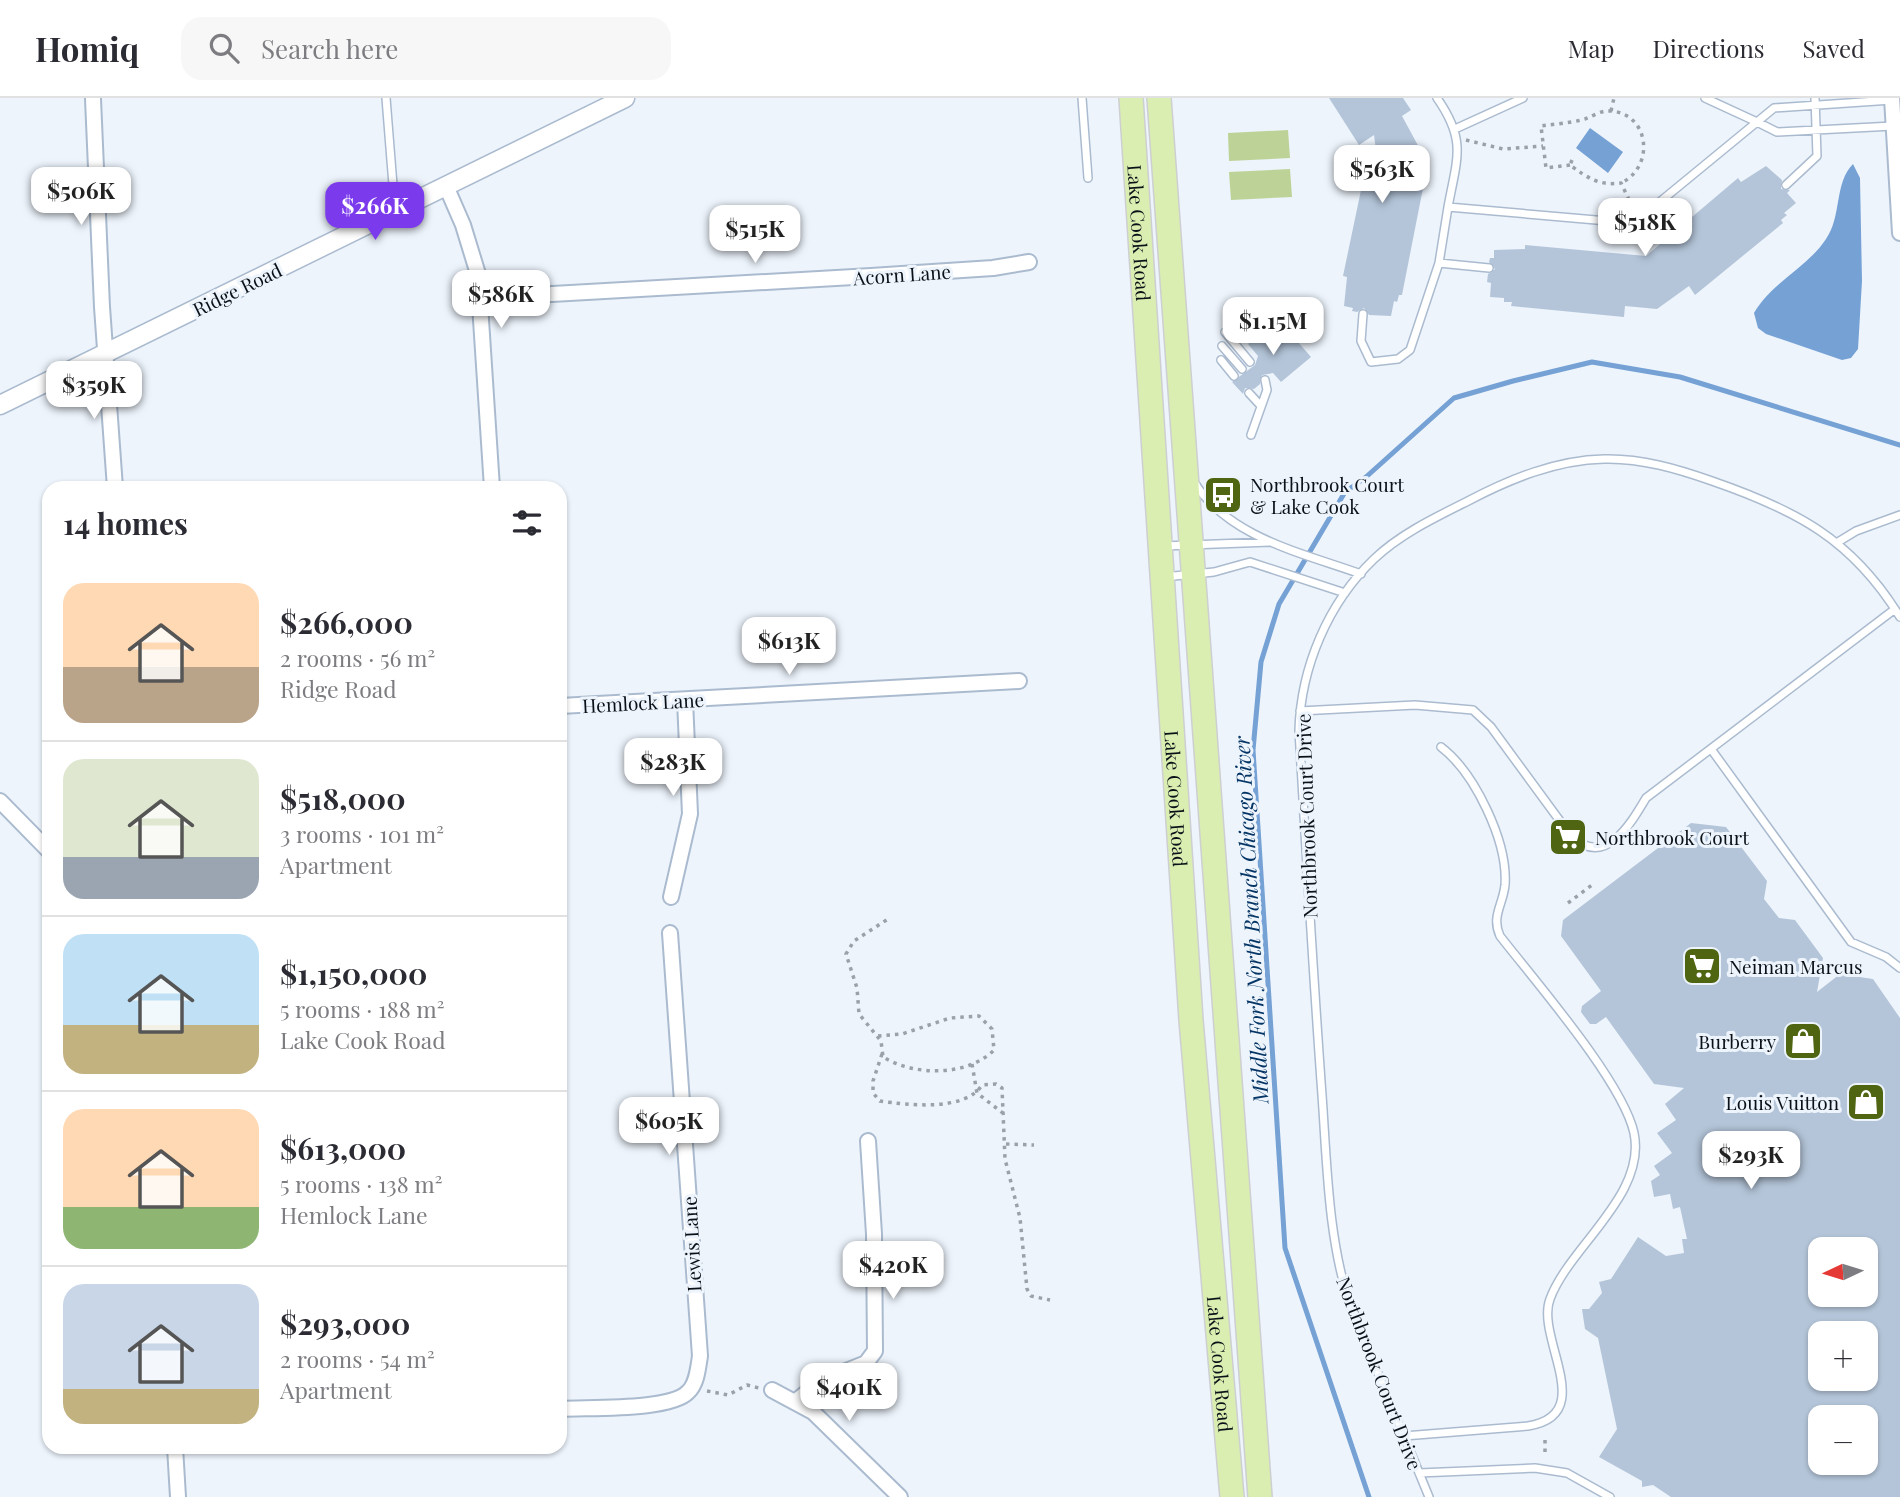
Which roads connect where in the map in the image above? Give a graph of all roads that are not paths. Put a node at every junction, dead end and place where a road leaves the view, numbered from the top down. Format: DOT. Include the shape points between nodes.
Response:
graph roads {
  1 [pos="386,98"];
  2 [pos="625,98"];
  3 [pos="1082,98"];
  4 [pos="1130,98"];
  5 [pos="1158,98"];
  6 [pos="1437,98"];
  7 [pos="1523,98"];
  8 [pos="1704,98"];
  9 [pos="93,99"];
  10 [pos="1892,99"];
  11 [pos="1815,102"];
  12 [pos="1757,122"];
  13 [pos="1894,126"];
  14 [pos="1455,129"];
  15 [pos="1817,130"];
  16 [pos="1088,178"];
  17 [pos="1786,185"];
  18 [pos="446,186"];
  19 [pos="1448,207"];
  20 [pos="395,211"];
  21 [pos="1900,233"];
  22 [pos="1029,262"];
  23 [pos="1439,263"];
  24 [pos="1489,268"];
  25 [pos="481,298"];
  26 [pos="1363,314"];
  27 [pos="1225,332"];
  28 [pos="1222,346"];
  29 [pos="107,352"];
  30 [pos="1221,360"];
  31 [pos="1250,362"];
  32 [pos="1242,369"];
  33 [pos="1234,376"];
  34 [pos="1265,380"];
  35 [pos="1257,387"];
  36 [pos="1250,393"];
  37 [pos="1265,396"];
  38 [pos="0,405"];
  39 [pos="1261,406"];
  40 [pos="1251,435"];
  41 [pos="1185,462"];
  42 [pos="115,481"];
  43 [pos="492,481"];
  44 [pos="1900,515"];
  45 [pos="1270,542"];
  46 [pos="1838,542"];
  47 [pos="1191,544"];
  48 [pos="1160,547"];
  49 [pos="1192,574"];
  50 [pos="1362,574"];
  51 [pos="1162,577"];
  52 [pos="1345,593"];
  53 [pos="1895,609"];
  54 [pos="1900,617"];
  55 [pos="1019,681"];
  56 [pos="685,700"];
  57 [pos="567,706"];
  58 [pos="1300,710"];
  59 [pos="1441,747"];
  60 [pos="1711,749"];
  61 [pos="0,801"];
  62 [pos="6,815"];
  63 [pos="42,846"];
  64 [pos="671,897"];
  65 [pos="670,933"];
  66 [pos="1900,968"];
  67 [pos="868,1141"];
  68 [pos="772,1390"];
  69 [pos="796,1401"];
  70 [pos="567,1409"];
  71 [pos="1404,1436"];
  72 [pos="175,1454"];
  73 [pos="1419,1473"];
  74 [pos="178,1497"];
  75 [pos="900,1497"];
  76 [pos="1232,1497"];
  77 [pos="1261,1497"];
  78 [pos="1429,1497"];
  79 [pos="1610,1497"];
  1 -- 20 [label="lane"];
  2 -- 18 [label="street, Ridge Road"];
  3 -- 16 [label="lane"];
  4 -- 48 [label="main road, Lake Cook Road"];
  5 -- 41 [label="main road, Lake Cook Road"];
  6 -- 14 [label="lane"];
  7 -- 14 [label="lane"];
  8 -- 12 [label="lane"];
  9 -- 29 [label="street"];
  10 -- 11 [label="lane"];
  10 -- 13 [label="street"];
  11 -- 12 [label="lane" via="1774,108"];
  11 -- 15 [label="lane"];
  12 -- 15 [label="lane" via="1777,132"];
  12 -- 19 [label="lane" via="1635,219 1619,222"];
  13 -- 15 [label="lane"];
  13 -- 21 [label="street"];
  14 -- 19 [label="lane" via="1459,148"];
  15 -- 17 [label="lane" via="1817,156"];
  18 -- 20 [label="street, Ridge Road"];
  18 -- 25 [label="street" via="463,225"];
  19 -- 23 [label="lane"];
  20 -- 29 [label="street, Ridge Road"];
  22 -- 25 [label="street, Acorn Lane"];
  23 -- 24 [label="lane"];
  23 -- 26 [label="lane" via="1418,332 1398,359 1371,362 1360,341"];
  25 -- 43 [label="street"];
  27 -- 31 [label="lane"];
  28 -- 32 [label="lane"];
  29 -- 38 [label="street, Ridge Road"];
  29 -- 42 [label="street"];
  30 -- 33 [label="lane"];
  34 -- 37 [label="lane"];
  35 -- 37 [label="lane"];
  36 -- 39 [label="lane"];
  37 -- 39 [label="lane"];
  39 -- 40 [label="lane"];
  41 -- 45 [label="lane" via="1199,490 1213,504 1236,524"];
  41 -- 47 [label="main road, Lake Cook Road"];
  44 -- 46 [label="lane"];
  45 -- 47 [label="lane"];
  45 -- 50 [label="lane"];
  46 -- 50 [label="lane, Northbrook Court Drive" via="1807,520 1757,496 1660,466 1604,459 1549,467 1492,489 1412,531"];
  46 -- 53 [label="lane, Northbrook Court Drive" via="1865,568"];
  47 -- 48 [label="lane"];
  47 -- 49 [label="main road, Lake Cook Road"];
  48 -- 51 [label="main road, Lake Cook Road"];
  49 -- 51 [label="lane"];
  49 -- 52 [label="lane" via="1238,563 1262,563"];
  49 -- 77 [label="main road, Lake Cook Road"];
  50 -- 52 [label="lane, Northbrook Court Drive"];
  51 -- 76 [label="main road, Lake Cook Road" via="1191,1020"];
  52 -- 58 [label="lane, Northbrook Court Drive" via="1310,662"];
  53 -- 54 [label="lane, Northbrook Court Drive"];
  53 -- 60 [label="lane"];
  55 -- 56 [label="street, Hemlock Lane"];
  56 -- 57 [label="street, Hemlock Lane"];
  56 -- 64 [label="street" via="690,814"];
  58 -- 60 [label="lane" via="1415,705 1473,710 1491,727 1571,836 1587,848 1601,847 1619,836 1633,823 1646,798"];
  58 -- 71 [label="lane, Northbrook Court Drive" via="1315,1003 1340,1273"];
  59 -- 71 [label="lane" via="1476,790 1502,849 1505,884 1496,916 1500,936 1610,1083 1631,1123 1635,1157 1610,1210 1550,1299 1547,1318 1563,1386 1555,1413 1541,1424 1528,1426"];
  60 -- 66 [label="lane" via="1851,942"];
  61 -- 62 [label="street"];
  62 -- 63 [label="street"];
  65 -- 70 [label="street, Lewis Lane" via="700,1356 692,1386 671,1402"];
  67 -- 69 [label="street" via="875,1351 866,1363 821,1381"];
  68 -- 69 [label="street"];
  69 -- 75 [label="street"];
  71 -- 73 [label="lane, Northbrook Court Drive"];
  72 -- 74 [label="street"];
  73 -- 78 [label="lane, Northbrook Court Drive"];
  73 -- 79 [label="lane" via="1535,1468 1567,1473"];
}
